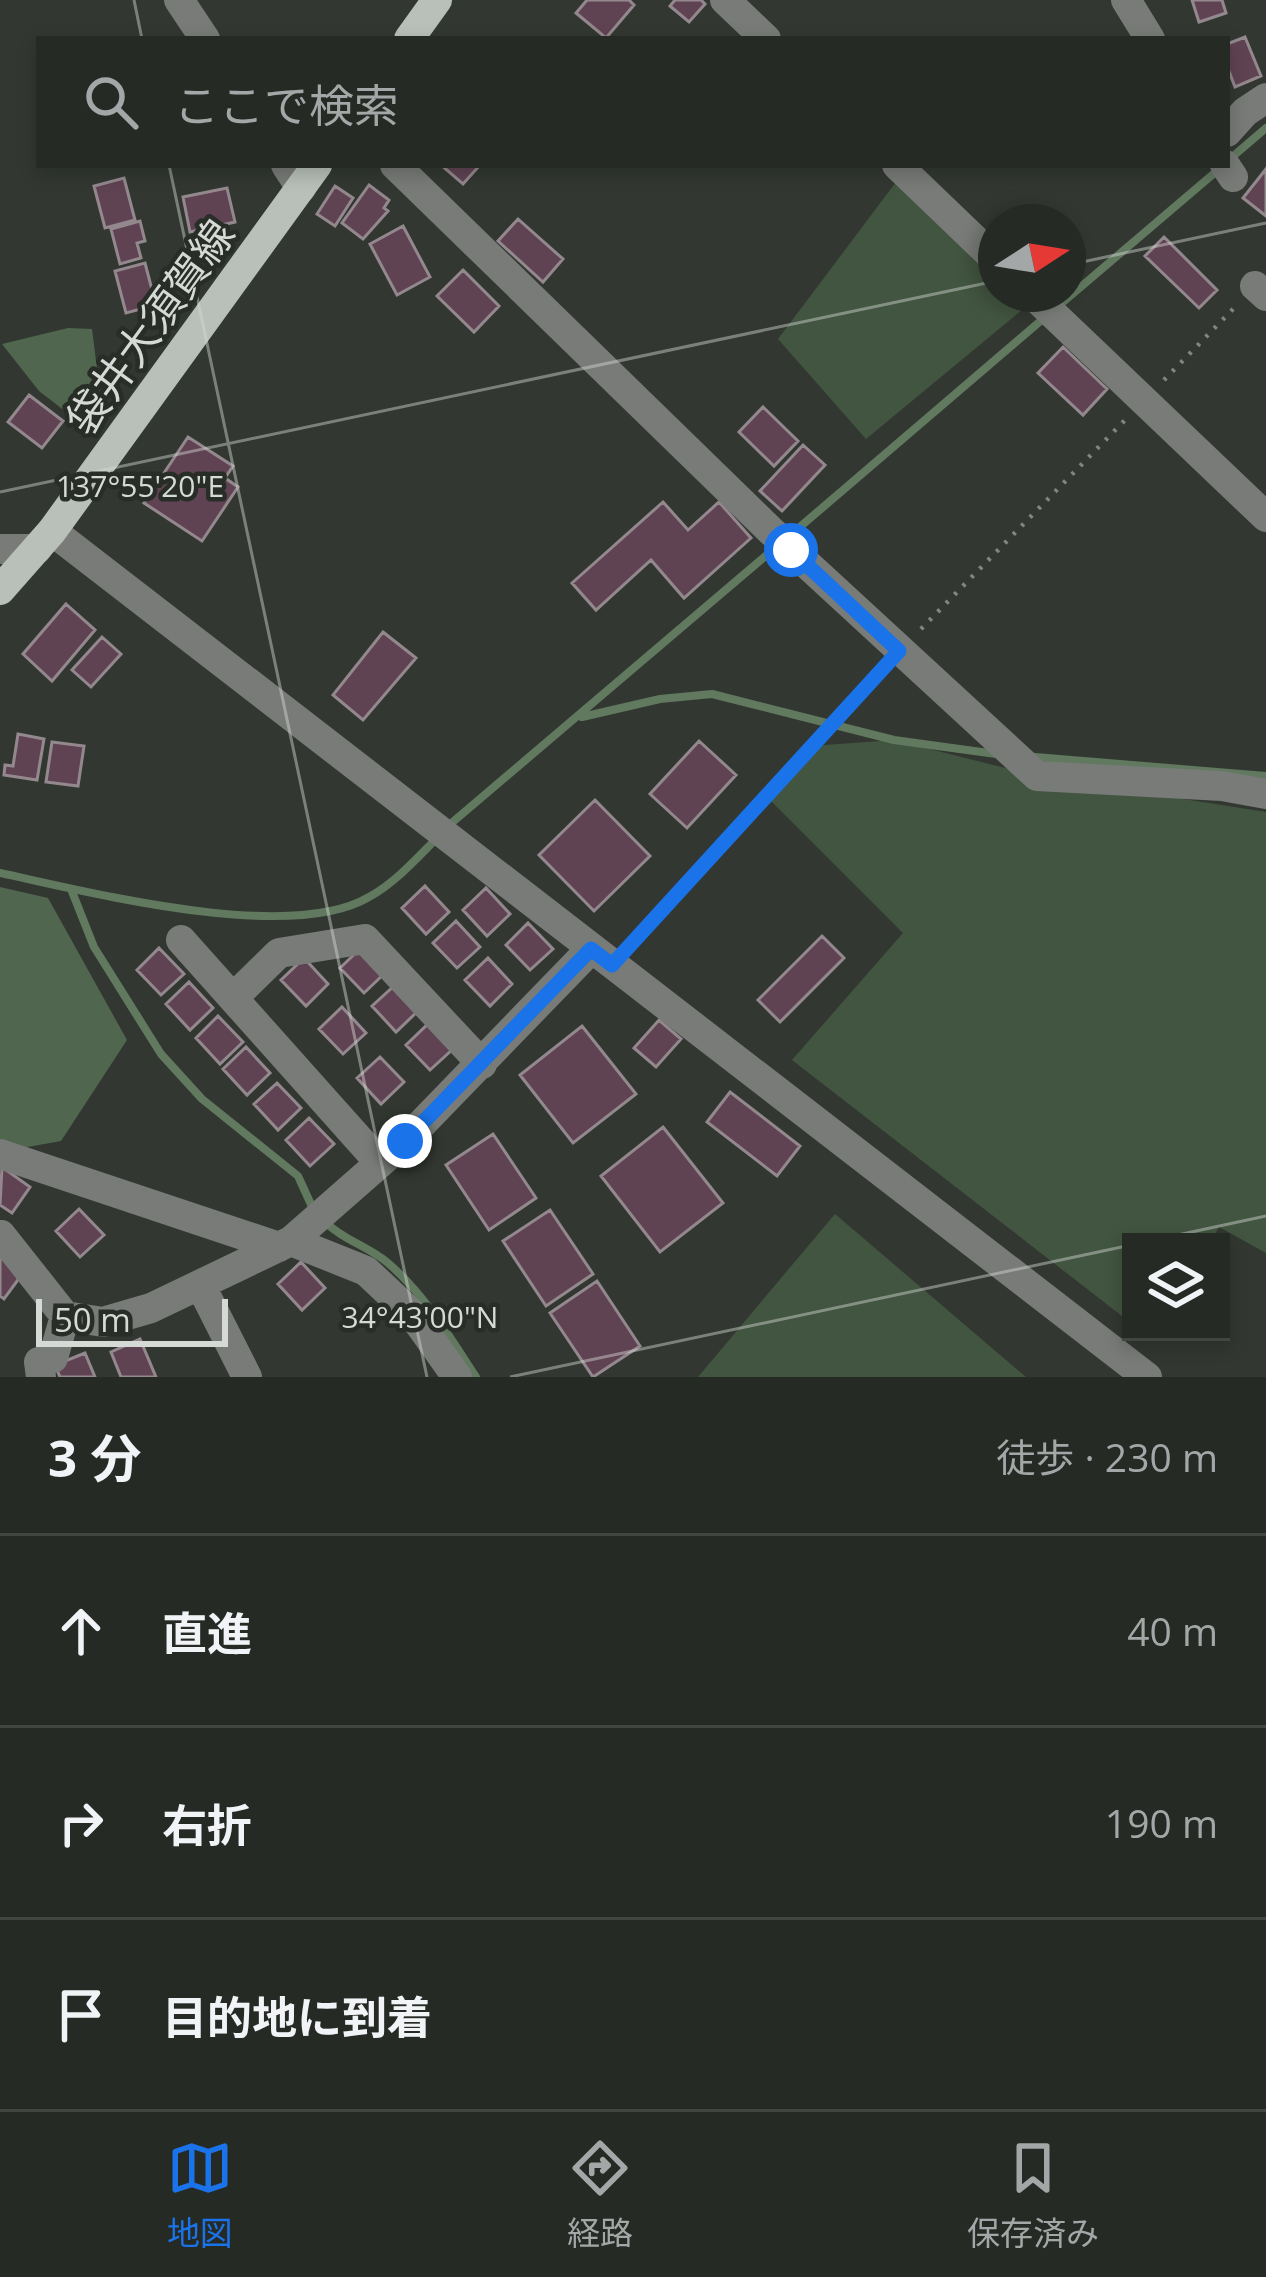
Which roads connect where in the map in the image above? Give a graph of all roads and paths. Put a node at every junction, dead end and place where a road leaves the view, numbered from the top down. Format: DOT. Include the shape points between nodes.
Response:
graph roads {
  1 [pos="179,0"];
  2 [pos="437,0"];
  3 [pos="725,0"];
  4 [pos="1126,0"];
  5 [pos="203,36"];
  6 [pos="411,36"];
  7 [pos="763,36"];
  8 [pos="1148,36"];
  9 [pos="1266,98"];
  10 [pos="1230,128"];
  11 [pos="397,168"];
  12 [pos="900,168"];
  13 [pos="301,173"];
  14 [pos="978,243"];
  15 [pos="1260,291"];
  16 [pos="1051,312"];
  17 [pos="1143,401"];
  18 [pos="1266,517"];
  19 [pos="44,540"];
  20 [pos="0,548"];
  21 [pos="0,590"];
  22 [pos="899,651"];
  23 [pos="1266,794"];
  24 [pos="181,940"];
  25 [pos="602,957"];
  26 [pos="233,998"];
  27 [pos="482,1064"];
  28 [pos="0,1154"];
  29 [pos="380,1163"];
  30 [pos="2,1235"];
  31 [pos="285,1244"];
  32 [pos="201,1286"];
  33 [pos="65,1316"];
  34 [pos="40,1377"];
  35 [pos="247,1377"];
  36 [pos="458,1377"];
  37 [pos="1147,1377"];
  1 -- 5 [label="street"];
  2 -- 6 [label="main road"];
  3 -- 7 [label="street"];
  4 -- 8 [label="street"];
  9 -- 10 [label="street"];
  11 -- 22 [label="street"];
  12 -- 14 [label="street"];
  13 -- 19 [label="main road, 袋井大須賀線"];
  15 -- 17 [label="path"];
  16 -- 17 [label="street"];
  17 -- 18 [label="street"];
  17 -- 22 [label="path"];
  19 -- 20 [label="street"];
  19 -- 21 [label="main road, 袋井大須賀線"];
  19 -- 25 [label="street"];
  22 -- 23 [label="street" via="1036,776"];
  22 -- 25 [label="path"];
  24 -- 26 [label="street"];
  25 -- 27 [label="street"];
  25 -- 37 [label="street"];
  26 -- 27 [label="street" via="279,953 365,939"];
  26 -- 29 [label="street"];
  27 -- 29 [label="street"];
  28 -- 31 [label="street"];
  29 -- 31 [label="street"];
  30 -- 33 [label="street"];
  31 -- 32 [label="street"];
  31 -- 36 [label="street" via="366,1271"];
  32 -- 33 [label="street" via="104,1322"];
  32 -- 35 [label="street"];
  33 -- 34 [label="street" via="53,1358 39,1362"];
}
